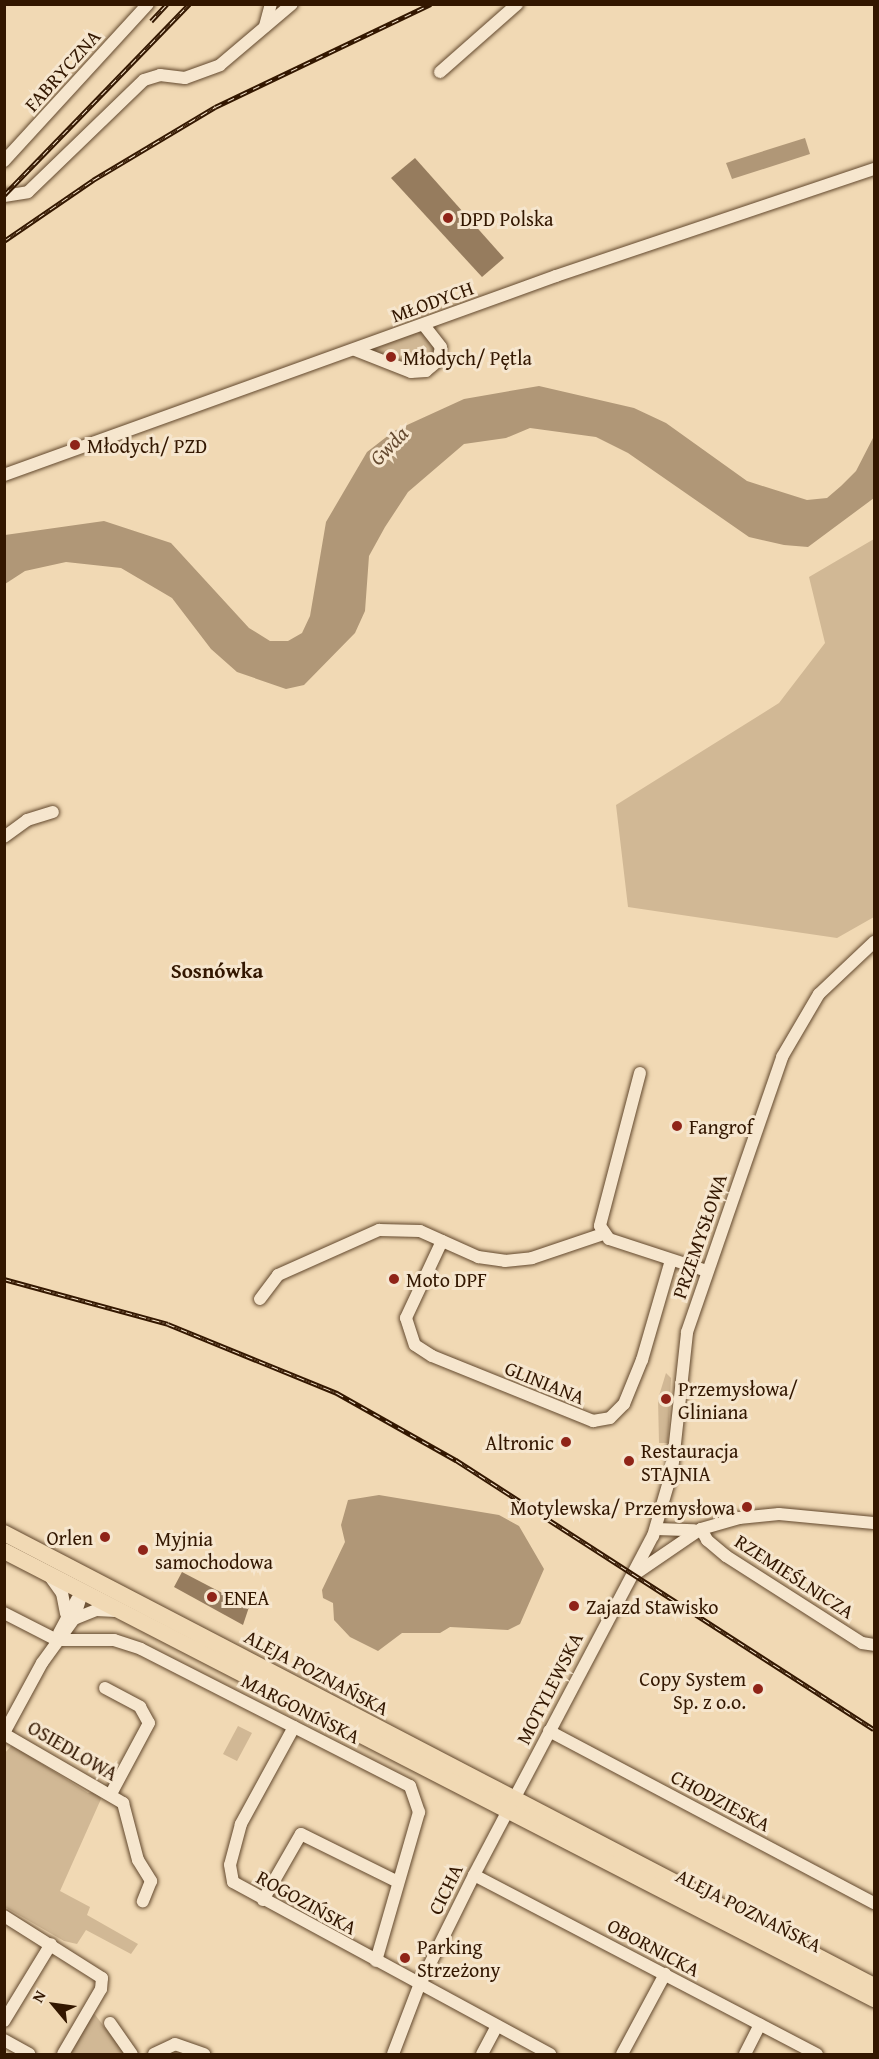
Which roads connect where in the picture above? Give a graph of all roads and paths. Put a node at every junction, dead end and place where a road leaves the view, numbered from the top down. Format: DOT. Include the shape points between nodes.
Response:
graph roads {
  1 [pos="148,4"];
  2 [pos="271,4"];
  3 [pos="292,4"];
  4 [pos="517,4"];
  5 [pos="265,26"];
  6 [pos="440,72"];
  7 [pos="4,161"];
  8 [pos="874,169"];
  9 [pos="4,196"];
  10 [pos="424,325"];
  11 [pos="356,350"];
  12 [pos="4,475"];
  13 [pos="53,812"];
  14 [pos="4,837"];
  15 [pos="874,942"];
  16 [pos="640,1073"];
  17 [pos="603,1234"];
  18 [pos="442,1241"];
  19 [pos="671,1260"];
  20 [pos="707,1271"];
  21 [pos="260,1299"];
  22 [pos="874,1523"];
  23 [pos="701,1529"];
  24 [pos="654,1532"];
  25 [pos="4,1533"];
  26 [pos="671,1547"];
  27 [pos="4,1551"];
  28 [pos="91,1575"];
  29 [pos="634,1575"];
  30 [pos="51,1578"];
  31 [pos="82,1593"];
  32 [pos="116,1611"];
  33 [pos="4,1613"];
  34 [pos="70,1617"];
  35 [pos="181,1622"];
  36 [pos="147,1627"];
  37 [pos="57,1640"];
  38 [pos="874,1645"];
  39 [pos="105,1688"];
  40 [pos="294,1727"];
  41 [pos="549,1731"];
  42 [pos="4,1733"];
  43 [pos="111,1794"];
  44 [pos="510,1804"];
  45 [pos="474,1875"];
  46 [pos="399,1882"];
  47 [pos="263,1900"];
  48 [pos="143,1901"];
  49 [pos="874,1903"];
  50 [pos="4,1916"];
  51 [pos="51,1944"];
  52 [pos="376,1960"];
  53 [pos="664,1974"];
  54 [pos="419,1986"];
  55 [pos="874,1986"];
  56 [pos="874,1999"];
  57 [pos="4,2020"];
  58 [pos="110,2023"];
  59 [pos="760,2025"];
  60 [pos="497,2026"];
  61 [pos="4,2040"];
  62 [pos="29,2055"];
  63 [pos="63,2055"];
  64 [pos="132,2055"];
  65 [pos="154,2055"];
  66 [pos="204,2055"];
  67 [pos="393,2055"];
  68 [pos="482,2055"];
  69 [pos="550,2055"];
  70 [pos="622,2055"];
  71 [pos="745,2055"];
  72 [pos="817,2055"];
  1 -- 7 [label="street, FABRYCZNA"];
  2 -- 5 [label="street"];
  3 -- 5 [label="street"];
  4 -- 6 [label="street"];
  5 -- 9 [label="street" via="220,65 201,74 144,80 28,192"];
  8 -- 10 [label="street, MŁODYCH"];
  10 -- 11 [label="street, MŁODYCH"];
  10 -- 11 [label="street" via="441,347 438,361 426,371 411,372"];
  11 -- 12 [label="street, MŁODYCH"];
  13 -- 14 [label="street" via="27,820"];
  15 -- 20 [label="street, PRZEMYSŁOWA" via="819,994 787,1046"];
  16 -- 17 [label="street" via="600,1218"];
  17 -- 18 [label="street" via="532,1258 505,1261 478,1257"];
  17 -- 19 [label="street"];
  18 -- 19 [label="street, GLINIANA" via="406,1318 415,1345 432,1356 593,1421 610,1418 624,1404 645,1352"];
  18 -- 21 [label="street" via="396,1228 365,1233 278,1275"];
  19 -- 20 [label="street"];
  20 -- 24 [label="street, PRZEMYSŁOWA" via="684,1345 673,1463"];
  22 -- 23 [label="street, MOTYLEWSKA" via="772,1514"];
  23 -- 24 [label="street, MOTYLEWSKA"];
  23 -- 26 [label="street, MOTYLEWSKA"];
  23 -- 38 [label="street, RZEMIEŚLNICZA" via="726,1556 862,1643"];
  24 -- 26 [label="street"];
  24 -- 29 [label="street, PRZEMYSŁOWA"];
  25 -- 28 [label="main road, ALEJA POZNAŃSKA"];
  26 -- 29 [label="street, MOTYLEWSKA"];
  27 -- 30 [label="main road, ALEJA POZNAŃSKA"];
  28 -- 31 [label="street"];
  28 -- 35 [label="main road, ALEJA POZNAŃSKA"];
  29 -- 41 [label="street, MOTYLEWSKA"];
  30 -- 31 [label="main road, ALEJA POZNAŃSKA"];
  30 -- 34 [label="street" via="62,1593"];
  31 -- 32 [label="main road, ALEJA POZNAŃSKA"];
  31 -- 34 [label="street"];
  32 -- 34 [label="street" via="96,1610"];
  32 -- 36 [label="main road, ALEJA POZNAŃSKA"];
  33 -- 37 [label="street, MARGONIŃSKA"];
  34 -- 37 [label="street"];
  35 -- 36 [label="main road" via="170,1630"];
  35 -- 44 [label="main road, ALEJA POZNAŃSKA"];
  36 -- 44 [label="main road, ALEJA POZNAŃSKA"];
  37 -- 40 [label="street, MARGONIŃSKA" via="114,1640 134,1646"];
  37 -- 42 [label="street"];
  39 -- 43 [label="street" via="140,1707 149,1723"];
  40 -- 46 [label="street, MARGONIŃSKA" via="410,1786 419,1812"];
  40 -- 47 [label="street, ROGOZIŃSKA" via="247,1812 230,1865 235,1884"];
  41 -- 44 [label="street, MOTYLEWSKA"];
  41 -- 49 [label="street, CHODZIESKA"];
  42 -- 43 [label="street, OSIEDLOWA"];
  43 -- 48 [label="street, OSIEDLOWA" via="125,1805 138,1860 151,1881"];
  44 -- 45 [label="street, CICHA"];
  44 -- 55 [label="main road, ALEJA POZNAŃSKA"];
  44 -- 56 [label="main road, ALEJA POZNAŃSKA"];
  45 -- 53 [label="street, OBORNICKA"];
  45 -- 54 [label="street, CICHA"];
  46 -- 47 [label="street" via="302,1834"];
  46 -- 52 [label="street, MARGONIŃSKA"];
  47 -- 52 [label="street, ROGOZIŃSKA"];
  50 -- 51 [label="street"];
  51 -- 57 [label="street"];
  51 -- 63 [label="street" via="102,1977 101,1989"];
  52 -- 54 [label="street, ROGOZIŃSKA"];
  53 -- 59 [label="street, OBORNICKA"];
  53 -- 70 [label="street"];
  54 -- 60 [label="street, ROGOZIŃSKA"];
  54 -- 67 [label="street, CICHA"];
  58 -- 64 [label="street"];
  59 -- 71 [label="street"];
  59 -- 72 [label="street, OBORNICKA"];
  60 -- 68 [label="street"];
  60 -- 69 [label="street, ROGOZIŃSKA"];
  61 -- 62 [label="street"];
  65 -- 66 [label="street" via="176,2044"];
}
